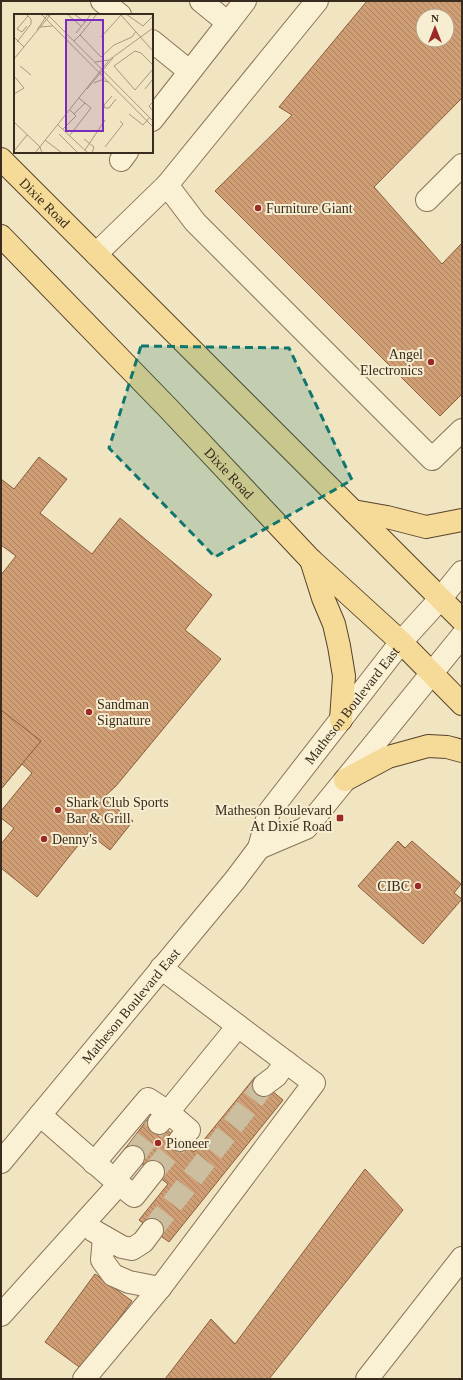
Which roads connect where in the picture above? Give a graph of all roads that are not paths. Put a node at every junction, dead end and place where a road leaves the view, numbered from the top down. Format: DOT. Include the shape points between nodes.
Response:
graph roads {
  1 [pos="102,1"];
  2 [pos="201,1"];
  3 [pos="245,1"];
  4 [pos="317,1"];
  5 [pos="119,14"];
  6 [pos="228,23"];
  7 [pos="153,42"];
  8 [pos="189,71"];
  9 [pos="153,119"];
  10 [pos="1,159"];
  11 [pos="462,165"];
  12 [pos="167,185"];
  13 [pos="427,200"];
  14 [pos="1,236"];
  15 [pos="96,254"];
  16 [pos="462,430"];
  17 [pos="353,511"];
  18 [pos="462,520"];
  19 [pos="310,559"];
  20 [pos="462,572"];
  21 [pos="440,599"];
  22 [pos="462,620"];
  23 [pos="462,636"];
  24 [pos="401,642"];
  25 [pos="431,673"];
  26 [pos="462,704"];
  27 [pos="341,720"];
  28 [pos="462,751"];
  29 [pos="345,780"];
  30 [pos="259,848"];
  31 [pos="162,968"];
  32 [pos="238,1026"];
  33 [pos="40,1115"];
  34 [pos="164,1118"];
  35 [pos="180,1140"];
  36 [pos="133,1157"];
  37 [pos="1,1162"];
  38 [pos="94,1163"];
  39 [pos="153,1172"];
  40 [pos="116,1182"];
  41 [pos="82,1224"];
  42 [pos="157,1233"];
  43 [pos="104,1237"];
  44 [pos="462,1258"];
  45 [pos="160,1288"];
  46 [pos="1,1314"];
  47 [pos="84,1379"];
  48 [pos="367,1379"];
  1 -- 5 [label="street"];
  2 -- 6 [label="street"];
  3 -- 6 [label="street"];
  4 -- 12 [label="street"];
  6 -- 8 [label="street"];
  7 -- 8 [label="street"];
  8 -- 9 [label="street"];
  10 -- 15 [label="main road, Dixie Road"];
  11 -- 13 [label="street"];
  12 -- 15 [label="street"];
  12 -- 16 [label="street" via="195,222 432,458"];
  14 -- 19 [label="main road, Dixie Road"];
  15 -- 17 [label="main road, Dixie Road"];
  17 -- 18 [label="main road" via="426,526"];
  17 -- 21 [label="main road, Dixie Road"];
  19 -- 24 [label="main road, Dixie Road"];
  19 -- 27 [label="main road" via="334,624 339,646 344,676"];
  20 -- 21 [label="street, Matheson Boulevard East"];
  21 -- 22 [label="main road, Dixie Road"];
  21 -- 24 [label="street, Matheson Boulevard East"];
  23 -- 25 [label="street, Matheson Boulevard East"];
  24 -- 25 [label="main road, Dixie Road"];
  24 -- 27 [label="street, Matheson Boulevard East"];
  25 -- 26 [label="main road, Dixie Road"];
  25 -- 29 [label="street, Matheson Boulevard East"];
  27 -- 30 [label="street, Matheson Boulevard East" via="269,812"];
  28 -- 29 [label="main road" via="428,746 388,757"];
  29 -- 30 [label="street, Matheson Boulevard East" via="306,828"];
  30 -- 31 [label="street, Matheson Boulevard East"];
  31 -- 32 [label="street"];
  31 -- 33 [label="street, Matheson Boulevard East"];
  32 -- 34 [label="street"];
  32 -- 45 [label="street" via="275,1079 314,1083"];
  33 -- 37 [label="street, Matheson Boulevard East"];
  33 -- 38 [label="street"];
  34 -- 35 [label="street" via="188,1130"];
  34 -- 38 [label="street" via="148,1099"];
  36 -- 40 [label="street"];
  38 -- 40 [label="street"];
  39 -- 40 [label="street" via="134,1196"];
  40 -- 41 [label="street"];
  41 -- 43 [label="street"];
  41 -- 46 [label="street"];
  42 -- 43 [label="street" via="132,1249 122,1248"];
  43 -- 45 [label="street" via="102,1260 113,1275 129,1282"];
  44 -- 48 [label="street"];
  45 -- 47 [label="street"];
}
